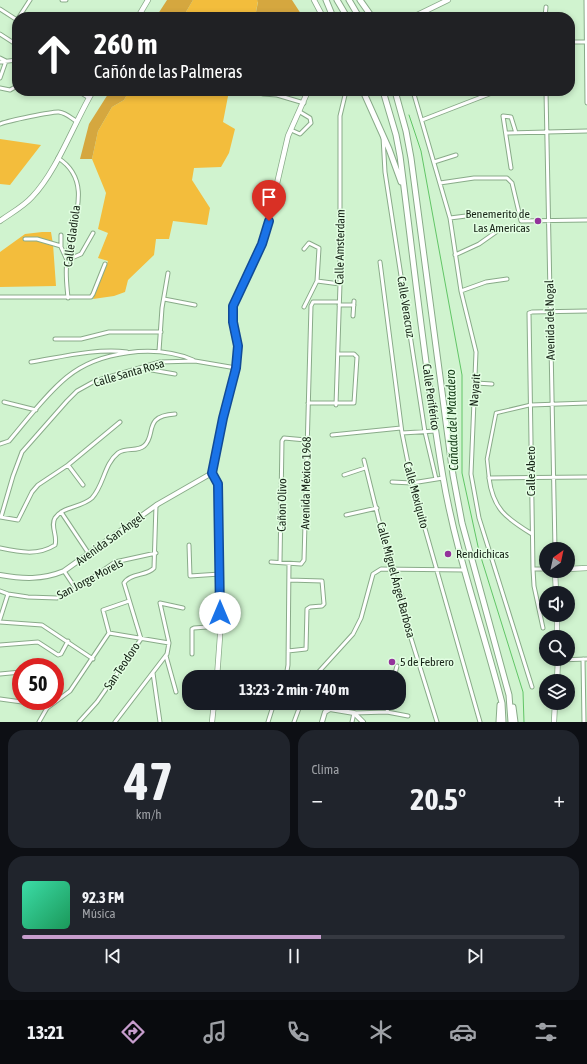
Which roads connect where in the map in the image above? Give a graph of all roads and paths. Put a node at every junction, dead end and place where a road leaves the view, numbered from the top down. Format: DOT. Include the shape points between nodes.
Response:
graph roads {
  1 [pos="30,0"];
  2 [pos="148,0"];
  3 [pos="314,0"];
  4 [pos="326,0"];
  5 [pos="337,0"];
  6 [pos="349,0"];
  7 [pos="360,0"];
  8 [pos="448,0"];
  9 [pos="586,0"];
  10 [pos="546,7"];
  11 [pos="0,9"];
  12 [pos="23,12"];
  13 [pos="141,12"];
  14 [pos="320,12"];
  15 [pos="331,12"];
  16 [pos="344,12"];
  17 [pos="355,12"];
  18 [pos="368,12"];
  19 [pos="423,12"];
  20 [pos="546,12"];
  21 [pos="12,17"];
  22 [pos="0,34"];
  23 [pos="12,42"];
  24 [pos="575,42"];
  25 [pos="586,42"];
  26 [pos="0,58"];
  27 [pos="12,61"];
  28 [pos="0,62"];
  29 [pos="6,62"];
  30 [pos="0,78"];
  31 [pos="0,88"];
  32 [pos="12,89"];
  33 [pos="86,96"];
  34 [pos="280,96"];
  35 [pos="306,96"];
  36 [pos="345,96"];
  37 [pos="365,96"];
  38 [pos="384,96"];
  39 [pos="397,96"];
  40 [pos="415,96"];
  41 [pos="484,96"];
  42 [pos="546,96"];
  43 [pos="89,98"];
  44 [pos="304,103"];
  45 [pos="587,103"];
  46 [pos="300,112"];
  47 [pos="422,120"];
  48 [pos="76,122"];
  49 [pos="0,124"];
  50 [pos="291,130"];
  51 [pos="587,131"];
  52 [pos="547,132"];
  53 [pos="506,133"];
  54 [pos="516,133"];
  55 [pos="382,134"];
  56 [pos="456,155"];
  57 [pos="58,158"];
  58 [pos="434,162"];
  59 [pos="511,168"];
  60 [pos="440,183"];
  61 [pos="405,194"];
  62 [pos="482,214"];
  63 [pos="450,218"];
  64 [pos="587,220"];
  65 [pos="0,221"];
  66 [pos="549,221"];
  67 [pos="496,232"];
  68 [pos="93,233"];
  69 [pos="61,235"];
  70 [pos="25,239"];
  71 [pos="61,246"];
  72 [pos="304,249"];
  73 [pos="455,255"];
  74 [pos="67,260"];
  75 [pos="380,262"];
  76 [pos="105,264"];
  77 [pos="168,273"];
  78 [pos="507,279"];
  79 [pos="317,281"];
  80 [pos="340,284"];
  81 [pos="461,290"];
  82 [pos="0,297"];
  83 [pos="68,298"];
  84 [pos="164,299"];
  85 [pos="339,304"];
  86 [pos="195,305"];
  87 [pos="304,307"];
  88 [pos="550,312"];
  89 [pos="587,312"];
  90 [pos="354,316"];
  91 [pos="161,332"];
  92 [pos="55,339"];
  93 [pos="159,351"];
  94 [pos="128,352"];
  95 [pos="338,354"];
  96 [pos="195,361"];
  97 [pos="31,362"];
  98 [pos="140,368"];
  99 [pos="236,368"];
  100 [pos="175,374"];
  101 [pos="476,383"];
  102 [pos="492,384"];
  103 [pos="4,402"];
  104 [pos="308,403"];
  105 [pos="587,403"];
  106 [pos="553,404"];
  107 [pos="336,405"];
  108 [pos="531,405"];
  109 [pos="36,410"];
  110 [pos="175,414"];
  111 [pos="120,422"];
  112 [pos="401,428"];
  113 [pos="425,432"];
  114 [pos="436,432"];
  115 [pos="402,433"];
  116 [pos="332,435"];
  117 [pos="306,440"];
  118 [pos="0,444"];
  119 [pos="364,460"];
  120 [pos="68,465"];
  121 [pos="365,468"];
  122 [pos="212,473"];
  123 [pos="344,475"];
  124 [pos="587,476"];
  125 [pos="531,477"];
  126 [pos="554,477"];
  127 [pos="443,478"];
  128 [pos="489,478"];
  129 [pos="436,479"];
  130 [pos="392,482"];
  131 [pos="412,482"];
  132 [pos="83,485"];
  133 [pos="156,506"];
  134 [pos="377,508"];
  135 [pos="62,512"];
  136 [pos="346,515"];
  137 [pos="0,517"];
  138 [pos="532,534"];
  139 [pos="555,542"];
  140 [pos="189,545"];
  141 [pos="0,548"];
  142 [pos="156,553"];
  143 [pos="89,554"];
  144 [pos="271,562"];
  145 [pos="280,562"];
  146 [pos="289,564"];
  147 [pos="391,568"];
  148 [pos="587,568"];
  149 [pos="533,569"];
  150 [pos="539,569"];
  151 [pos="575,569"];
  152 [pos="466,570"];
  153 [pos="64,571"];
  154 [pos="437,571"];
  155 [pos="220,574"];
  156 [pos="0,575"];
  157 [pos="289,580"];
  158 [pos="76,589"];
  159 [pos="0,591"];
  160 [pos="8,594"];
  161 [pos="129,601"];
  162 [pos="183,608"];
  163 [pos="0,618"];
  164 [pos="0,622"];
  165 [pos="220,626"];
  166 [pos="543,628"];
  167 [pos="109,633"];
  168 [pos="140,639"];
  169 [pos="68,641"];
  170 [pos="169,643"];
  171 [pos="0,645"];
  172 [pos="288,651"];
  173 [pos="192,654"];
  174 [pos="166,656"];
  175 [pos="92,659"];
  176 [pos="575,659"];
  177 [pos="585,659"];
  178 [pos="397,666"];
  179 [pos="217,670"];
  180 [pos="288,670"];
  181 [pos="320,670"];
  182 [pos="396,670"];
  183 [pos="12,673"];
  184 [pos="153,673"];
  185 [pos="0,674"];
  186 [pos="494,674"];
  187 [pos="532,687"];
  188 [pos="176,692"];
  189 [pos="64,695"];
  190 [pos="509,695"];
  191 [pos="0,699"];
  192 [pos="12,701"];
  193 [pos="46,710"];
  194 [pos="213,710"];
  195 [pos="272,710"];
  196 [pos="298,710"];
  197 [pos="555,710"];
  198 [pos="387,712"];
  199 [pos="354,713"];
  200 [pos="408,716"];
  201 [pos="39,722"];
  202 [pos="79,722"];
  203 [pos="115,722"];
  204 [pos="160,722"];
  205 [pos="212,722"];
  206 [pos="268,722"];
  207 [pos="294,722"];
  208 [pos="322,722"];
  209 [pos="352,722"];
  210 [pos="363,722"];
  211 [pos="437,722"];
  212 [pos="480,722"];
  213 [pos="499,722"];
  214 [pos="503,722"];
  215 [pos="511,722"];
  216 [pos="515,722"];
  217 [pos="554,722"];
  218 [pos="584,722"];
  1 -- 12 [label="street"];
  2 -- 13 [label="main road"];
  3 -- 14 [label="main road"];
  4 -- 15 [label="highway"];
  5 -- 16 [label="highway"];
  6 -- 17 [label="highway"];
  7 -- 18 [label="highway"];
  8 -- 19 [label="main road"];
  9 -- 25 [label="street"];
  10 -- 20 [label="street"];
  11 -- 21 [label="street"];
  22 -- 23 [label="street"];
  24 -- 25 [label="street"];
  25 -- 45 [label="street"];
  26 -- 29 [label="street"];
  27 -- 29 [label="street"];
  28 -- 29 [label="street"];
  29 -- 30 [label="street"];
  31 -- 32 [label="street"];
  33 -- 43 [label="street"];
  34 -- 44 [label="street"];
  35 -- 44 [label="main road"];
  36 -- 80 [label="street, Calle Amsterdam" via="340,116"];
  37 -- 55 [label="highway"];
  38 -- 61 [label="highway, Calle Periférico" via="396,135"];
  39 -- 190 [label="highway, Calle Periférico" via="411,158 453,475 462,523"];
  40 -- 47 [label="street, Nayarit"];
  41 -- 47 [label="street"];
  42 -- 52 [label="street, Avenida del Nogal"];
  43 -- 48 [label="main road"];
  44 -- 46 [label="main road"];
  46 -- 50 [label="main road"];
  46 -- 50 [label="street" via="310,118 310,123 300,134"];
  47 -- 58 [label="street, Nayarit"];
  48 -- 49 [label="street" via="56,112 12,119"];
  48 -- 57 [label="main road"];
  50 -- 99 [label="main road" via="266,231 233,306 238,346"];
  51 -- 52 [label="street"];
  52 -- 54 [label="street"];
  52 -- 66 [label="street, Avenida del Nogal"];
  53 -- 54 [label="street"];
  53 -- 54 [label="street" via="503,116 508,115 513,120"];
  53 -- 59 [label="street"];
  55 -- 61 [label="highway"];
  55 -- 113 [label="street, Calle Veracruz" via="385,172"];
  56 -- 58 [label="street"];
  57 -- 65 [label="main road" via="32,197"];
  57 -- 74 [label="street, Calle Gladiola" via="71,168 78,189 76,221"];
  58 -- 60 [label="street, Nayarit"];
  60 -- 63 [label="street, Nayarit"];
  60 -- 66 [label="street" via="490,177 507,178 521,221"];
  61 -- 114 [label="highway, Calle Periférico"];
  62 -- 63 [label="street"];
  63 -- 73 [label="street, Nayarit"];
  64 -- 66 [label="street"];
  66 -- 88 [label="street, Avenida del Nogal"];
  67 -- 73 [label="street" via="479,244"];
  68 -- 74 [label="street" via="81,254"];
  69 -- 71 [label="street"];
  70 -- 71 [label="street" via="37,239"];
  71 -- 74 [label="street"];
  72 -- 79 [label="street" via="309,243 319,247"];
  73 -- 81 [label="street, Nayarit"];
  74 -- 83 [label="street, Calle Gladiola"];
  75 -- 112 [label="street, Calle Mexiquito"];
  76 -- 83 [label="street" via="91,297"];
  77 -- 84 [label="street"];
  78 -- 81 [label="street"];
  79 -- 80 [label="street"];
  79 -- 87 [label="street"];
  80 -- 85 [label="street, Calle Amsterdam"];
  81 -- 101 [label="street, Nayarit" via="476,352"];
  82 -- 83 [label="street"];
  84 -- 86 [label="street"];
  84 -- 91 [label="street"];
  85 -- 90 [label="street" via="354,303"];
  85 -- 95 [label="street, Calle Amsterdam"];
  85 -- 104 [label="street, Avenida México 1968" via="313,302 311,306"];
  88 -- 89 [label="street"];
  88 -- 106 [label="street, Avenida del Nogal"];
  88 -- 108 [label="street, Calle Abeto" via="530,312"];
  91 -- 92 [label="street" via="109,332 81,339"];
  91 -- 93 [label="street"];
  93 -- 94 [label="street"];
  93 -- 96 [label="street" via="181,355"];
  94 -- 97 [label="street" via="117,350"];
  94 -- 109 [label="street" via="94,363 68,377"];
  95 -- 107 [label="street, Calle Amsterdam"];
  95 -- 107 [label="street" via="356,355 354,403"];
  96 -- 98 [label="street, Calle Santa Rosa" via="160,362"];
  96 -- 99 [label="street, Calle Santa Rosa"];
  98 -- 100 [label="street"];
  98 -- 137 [label="street, Calle Santa Rosa" via="95,381 77,391 67,401 22,452"];
  99 -- 122 [label="main road"];
  101 -- 102 [label="street"];
  101 -- 187 [label="street, Nayarit" via="471,474 479,518"];
  103 -- 109 [label="street"];
  104 -- 107 [label="street"];
  104 -- 117 [label="street, Avenida México 1968"];
  105 -- 106 [label="street"];
  106 -- 108 [label="street"];
  106 -- 126 [label="street, Avenida del Nogal"];
  108 -- 125 [label="street, Calle Abeto"];
  108 -- 128 [label="street" via="496,413 487,459"];
  109 -- 118 [label="street" via="8,441"];
  110 -- 135 [label="street" via="153,423 148,442 142,447 121,451 116,455 95,494 86,503"];
  111 -- 120 [label="street"];
  112 -- 115 [label="street, Calle Mexiquito"];
  112 -- 116 [label="street"];
  113 -- 114 [label="street"];
  113 -- 115 [label="street"];
  113 -- 129 [label="street, Calle Veracruz"];
  114 -- 127 [label="highway, Calle Periférico"];
  115 -- 131 [label="street, Calle Mexiquito"];
  117 -- 145 [label="street, Cañon Olivo" via="283,439"];
  117 -- 146 [label="street, Avenida México 1968" via="304,560 301,564"];
  119 -- 121 [label="street, Calle Miguel Ángel Barbosa"];
  120 -- 132 [label="street"];
  120 -- 137 [label="street" via="34,489 18,520"];
  121 -- 123 [label="street"];
  121 -- 134 [label="street, Calle Miguel Ángel Barbosa"];
  122 -- 133 [label="street, Avenida San Ángel"];
  122 -- 155 [label="main road" via="218,484"];
  124 -- 126 [label="street"];
  125 -- 126 [label="street"];
  125 -- 128 [label="street"];
  125 -- 138 [label="street, Calle Abeto"];
  126 -- 139 [label="street, Avenida del Nogal"];
  127 -- 129 [label="street"];
  127 -- 152 [label="highway, Calle Periférico"];
  128 -- 138 [label="street" via="492,497 501,512"];
  129 -- 131 [label="street"];
  130 -- 131 [label="street"];
  131 -- 154 [label="street, Calle Mexiquito"];
  133 -- 142 [label="street"];
  133 -- 143 [label="street, Avenida San Ángel"];
  134 -- 136 [label="street"];
  134 -- 147 [label="street, Calle Miguel Ángel Barbosa"];
  135 -- 141 [label="street" via="53,521 57,540 50,549 37,553"];
  135 -- 143 [label="street"];
  138 -- 149 [label="street, Calle Abeto"];
  140 -- 155 [label="street" via="190,576"];
  142 -- 158 [label="street, San Jorge Morels" via="115,562"];
  142 -- 161 [label="street, San Teodoro" via="152,571 124,583"];
  143 -- 153 [label="street, Avenida San Ángel"];
  144 -- 145 [label="street"];
  145 -- 146 [label="street"];
  146 -- 157 [label="street"];
  147 -- 154 [label="street"];
  147 -- 181 [label="street" via="377,570 373,574 362,618 353,634"];
  147 -- 211 [label="street, Calle Miguel Ángel Barbosa" via="402,597 406,622"];
  148 -- 151 [label="main road"];
  149 -- 150 [label="street"];
  149 -- 166 [label="street, Calle Abeto"];
  152 -- 154 [label="street"];
  152 -- 186 [label="highway, Calle Periférico"];
  153 -- 156 [label="street, Avenida San Ángel" via="37,578"];
  153 -- 158 [label="street"];
  154 -- 212 [label="street, Calle Mexiquito"];
  155 -- 165 [label="main road"];
  157 -- 172 [label="street"];
  157 -- 172 [label="street" via="322,581 324,604 307,609 306,650"];
  158 -- 160 [label="street, San Jorge Morels" via="51,599"];
  159 -- 160 [label="street, San Jorge Morels"];
  160 -- 163 [label="street"];
  161 -- 167 [label="street" via="103,610"];
  161 -- 168 [label="street, San Teodoro"];
  162 -- 170 [label="street" via="160,603"];
  164 -- 169 [label="street" via="42,625"];
  165 -- 173 [label="street" via="192,629"];
  165 -- 179 [label="main road"];
  167 -- 168 [label="street"];
  167 -- 175 [label="street"];
  168 -- 170 [label="street"];
  168 -- 202 [label="street, San Teodoro" via="97,702"];
  169 -- 171 [label="street" via="58,655 38,642"];
  169 -- 175 [label="street"];
  170 -- 174 [label="street"];
  172 -- 180 [label="street"];
  174 -- 184 [label="street"];
  174 -- 188 [label="street"];
  175 -- 189 [label="street" via="70,691"];
  176 -- 177 [label="street"];
  177 -- 218 [label="street"];
  178 -- 182 [label="street"];
  183 -- 185 [label="street"];
  184 -- 203 [label="street"];
  184 -- 204 [label="street"];
  186 -- 213 [label="highway" via="499,702"];
  186 -- 214 [label="highway, Calle Periférico" via="502,703"];
  190 -- 215 [label="highway, Calle Periférico"];
  190 -- 216 [label="highway"];
  191 -- 192 [label="street"];
  193 -- 201 [label="street"];
  194 -- 205 [label="main road"];
  195 -- 206 [label="street"];
  196 -- 207 [label="street"];
  197 -- 217 [label="main road"];
  198 -- 199 [label="street"];
  198 -- 200 [label="street"];
  199 -- 208 [label="street" via="330,709 325,712"];
  199 -- 209 [label="street"];
  199 -- 210 [label="street"];
}
